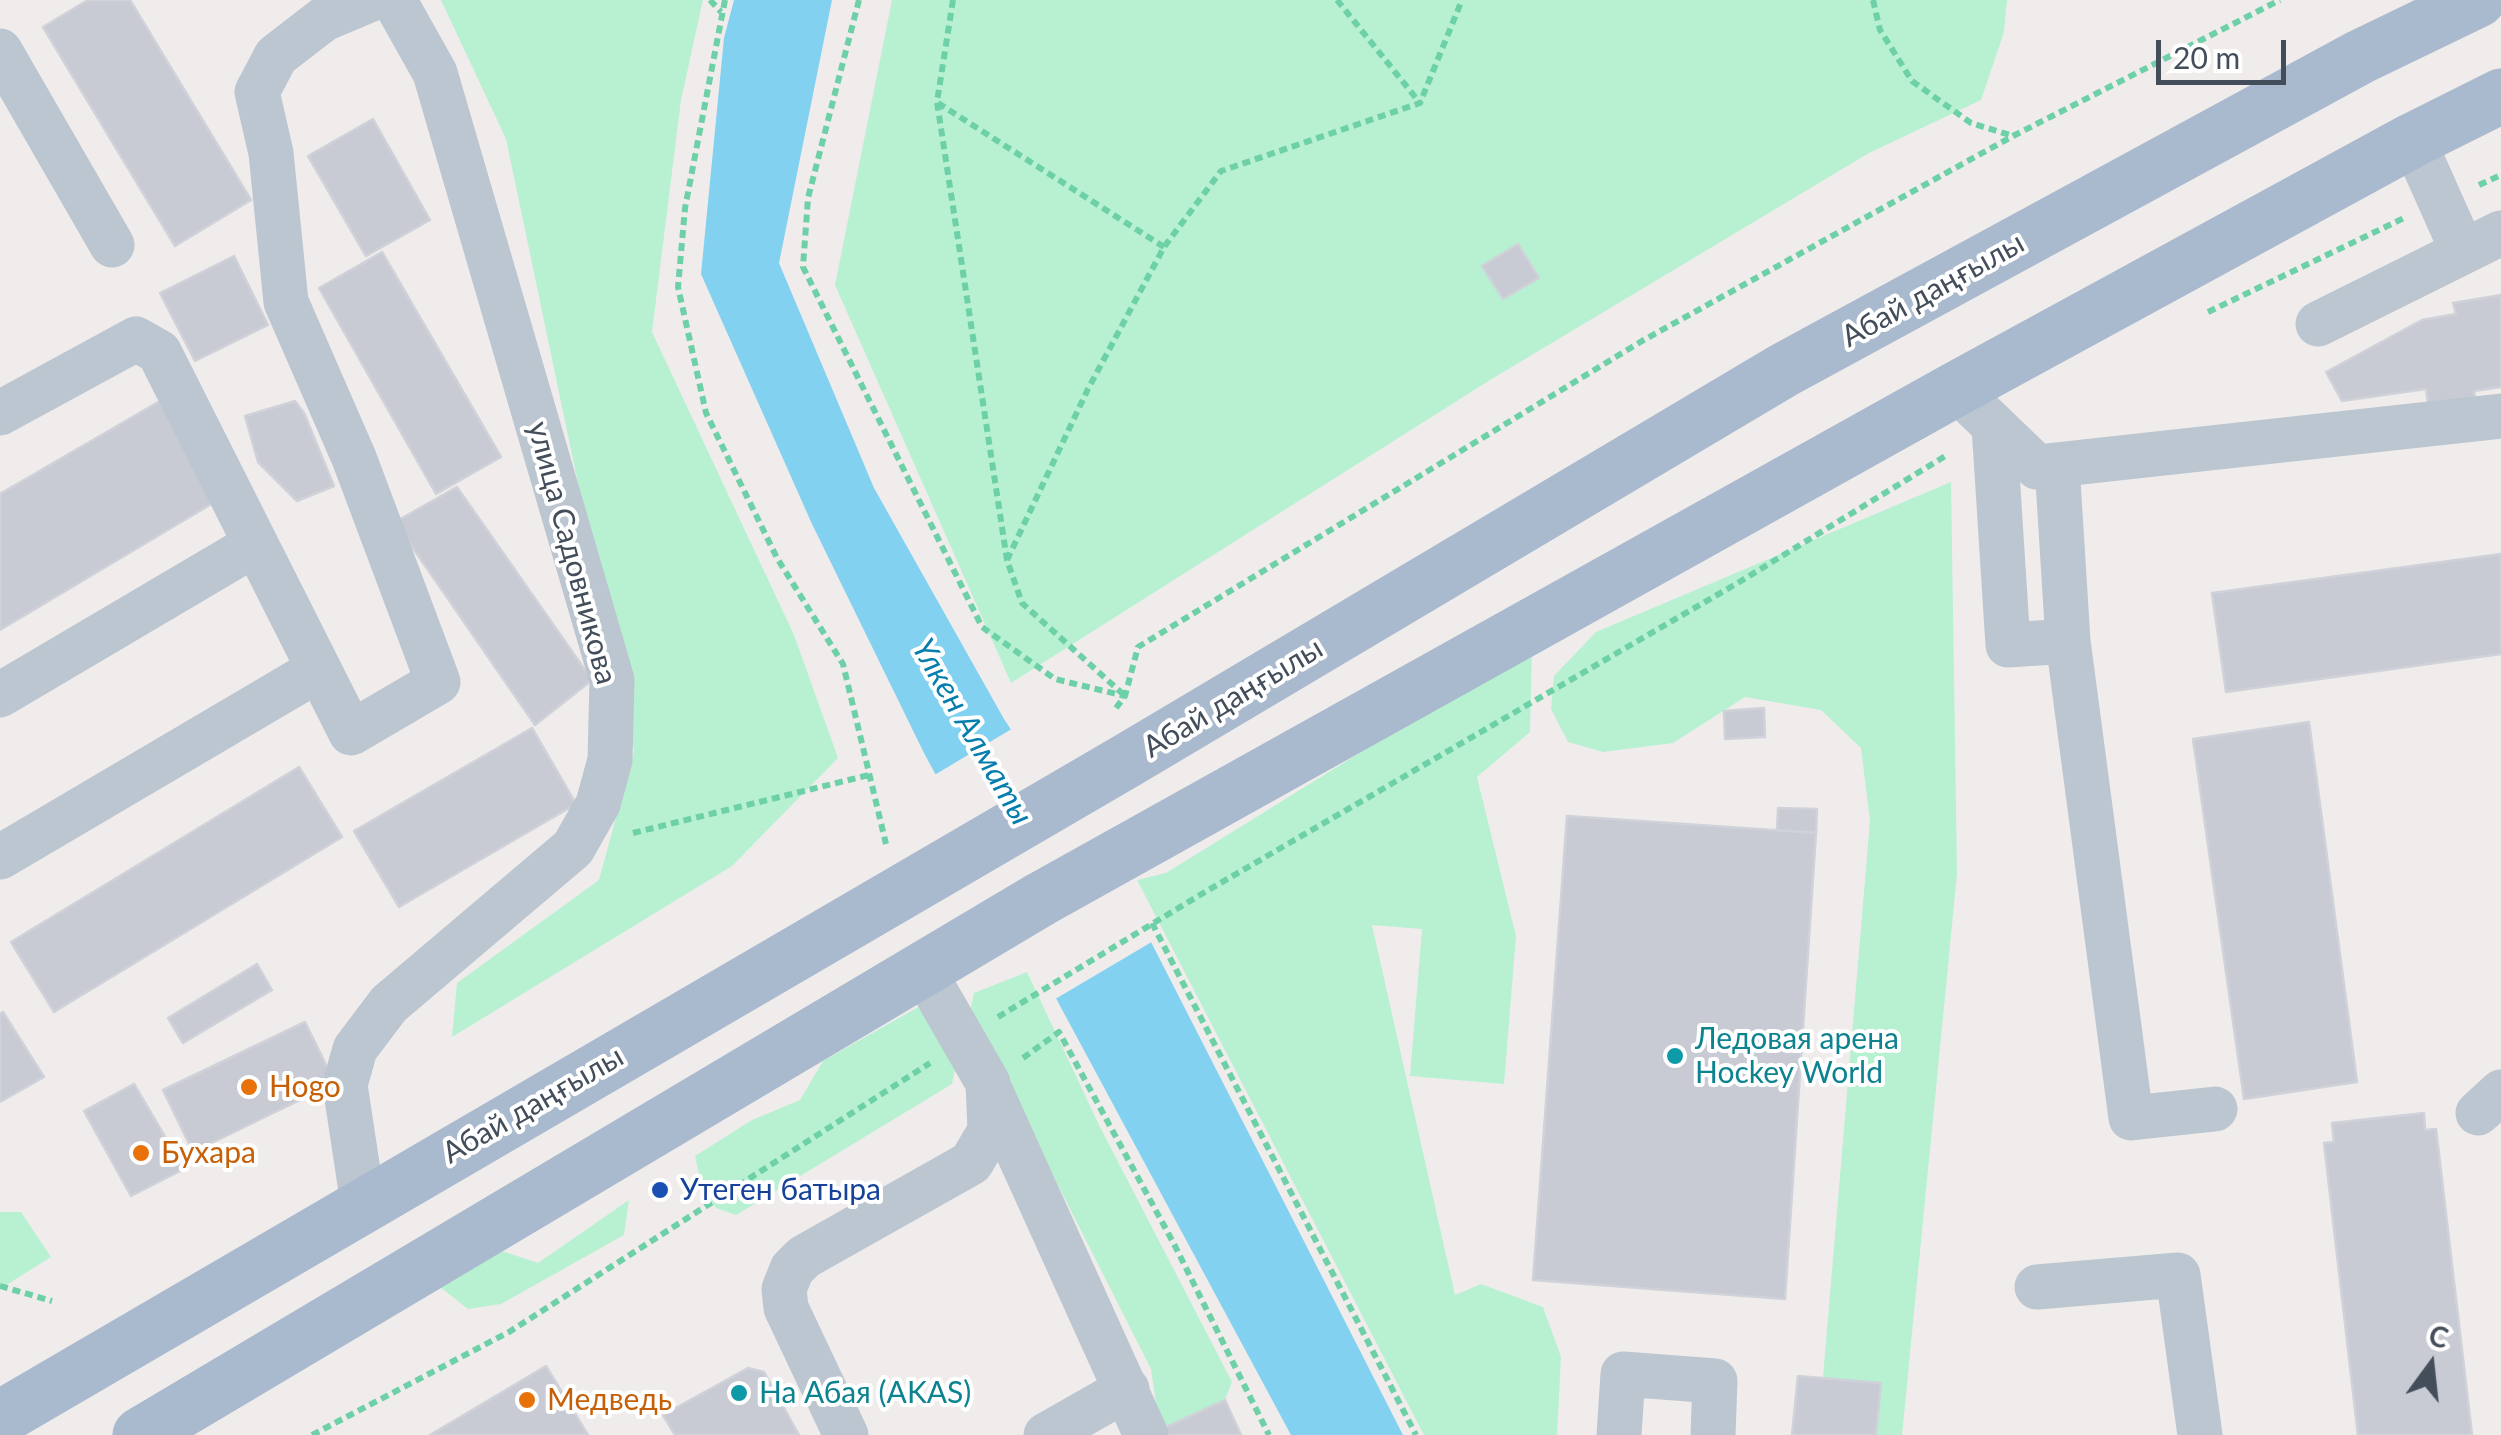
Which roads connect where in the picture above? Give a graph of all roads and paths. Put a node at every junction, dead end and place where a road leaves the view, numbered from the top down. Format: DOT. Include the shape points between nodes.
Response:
graph roads {
  1 [pos="369,0"];
  2 [pos="394,0"];
  3 [pos="710,0"];
  4 [pos="725,0"];
  5 [pos="858,0"];
  6 [pos="954,0"];
  7 [pos="1337,0"];
  8 [pos="1462,0"];
  9 [pos="1873,0"];
  10 [pos="2280,0"];
  11 [pos="2478,0"];
  12 [pos="722,13"];
  13 [pos="0,51"];
  14 [pos="2501,96"];
  15 [pos="937,102"];
  16 [pos="1420,103"];
  17 [pos="2013,136"];
  18 [pos="2413,140"];
  19 [pos="2501,175"];
  20 [pos="2441,202"];
  21 [pos="2482,242"];
  22 [pos="112,245"];
  23 [pos="1164,247"];
  24 [pos="2206,313"];
  25 [pos="2318,324"];
  26 [pos="1975,408"];
  27 [pos="0,413"];
  28 [pos="2501,416"];
  29 [pos="2057,465"];
  30 [pos="254,545"];
  31 [pos="1008,560"];
  32 [pos="2068,642"];
  33 [pos="316,671"];
  34 [pos="0,695"];
  35 [pos="1125,696"];
  36 [pos="1116,741"];
  37 [pos="870,775"];
  38 [pos="886,844"];
  39 [pos="573,848"];
  40 [pos="2,851"];
  41 [pos="1152,923"];
  42 [pos="924,970"];
  43 [pos="1059,1032"];
  44 [pos="963,1040"];
  45 [pos="988,1083"];
  46 [pos="2215,1109"];
  47 [pos="364,1204"];
  48 [pos="0,1286"];
  49 [pos="2037,1287"];
  50 [pos="52,1300"];
  51 [pos="1127,1389"];
  52 [pos="0,1418"];
  53 [pos="191,1420"];
  54 [pos="140,1435"];
  55 [pos="312,1435"];
  56 [pos="846,1435"];
  57 [pos="1046,1435"];
  58 [pos="1146,1435"];
  59 [pos="1270,1435"];
  60 [pos="1416,1435"];
  61 [pos="1619,1435"];
  62 [pos="1713,1435"];
  63 [pos="2200,1435"];
  1 -- 33 [label="street" via="324,19 276,56 257,92 272,152 286,302 354,458 438,682 351,733"];
  2 -- 39 [label="street, улица Садовникова" via="436,73 612,680 610,760 598,804"];
  3 -- 12 [label="path"];
  4 -- 12 [label="path"];
  5 -- 35 [label="path" via="808,198 802,268 982,627 1054,679"];
  6 -- 15 [label="path"];
  7 -- 16 [label="path"];
  8 -- 16 [label="path"];
  9 -- 17 [label="path" via="1880,30 1912,81 1971,123"];
  10 -- 17 [label="path"];
  11 -- 36 [label="main road, Абай даңғылы" via="2360,57 1784,370"];
  12 -- 37 [label="path" via="685,208 678,286 706,413 777,558 843,664"];
  13 -- 22 [label="street"];
  14 -- 18 [label="main road"];
  15 -- 23 [label="path"];
  15 -- 31 [label="path"];
  16 -- 23 [label="path" via="1220,171"];
  17 -- 35 [label="path" via="1642,341 1138,647"];
  18 -- 20 [label="street"];
  18 -- 26 [label="main road"];
  19 -- 20 [label="path"];
  20 -- 21 [label="street"];
  20 -- 24 [label="path"];
  21 -- 25 [label="street"];
  23 -- 31 [label="path"];
  26 -- 29 [label="street" via="2037,467"];
  26 -- 32 [label="street" via="2008,645"];
  26 -- 41 [label="path" via="1742,581"];
  26 -- 42 [label="main road" via="1167,828"];
  27 -- 30 [label="street" via="136,339 159,352"];
  28 -- 29 [label="street"];
  29 -- 32 [label="street"];
  30 -- 33 [label="street"];
  30 -- 34 [label="street"];
  31 -- 35 [label="path" via="1022,603"];
  32 -- 46 [label="street" via="2131,1118"];
  33 -- 40 [label="street"];
  35 -- 36 [label="path"];
  36 -- 47 [label="main road, Абай даңғылы" via="939,869"];
  37 -- 38 [label="path"];
  37 -- 39 [label="path"];
  39 -- 47 [label="street, улица Садовникова" via="389,1004 354,1049 345,1085"];
  41 -- 44 [label="path"];
  41 -- 60 [label="path"];
  42 -- 44 [label="street"];
  42 -- 53 [label="main road"];
  43 -- 59 [label="path"];
  44 -- 45 [label="street"];
  44 -- 55 [label="path" via="509,1332"];
  45 -- 51 [label="street"];
  45 -- 56 [label="street" via="990,1130 971,1164 804,1257 784,1288 786,1308"];
  47 -- 52 [label="main road, Абай даңғылы"];
  48 -- 50 [label="path"];
  49 -- 63 [label="street" via="2178,1275"];
  51 -- 57 [label="street"];
  51 -- 58 [label="street"];
  53 -- 54 [label="main road"];
  61 -- 62 [label="street" via="1623,1374 1715,1380"];
}
